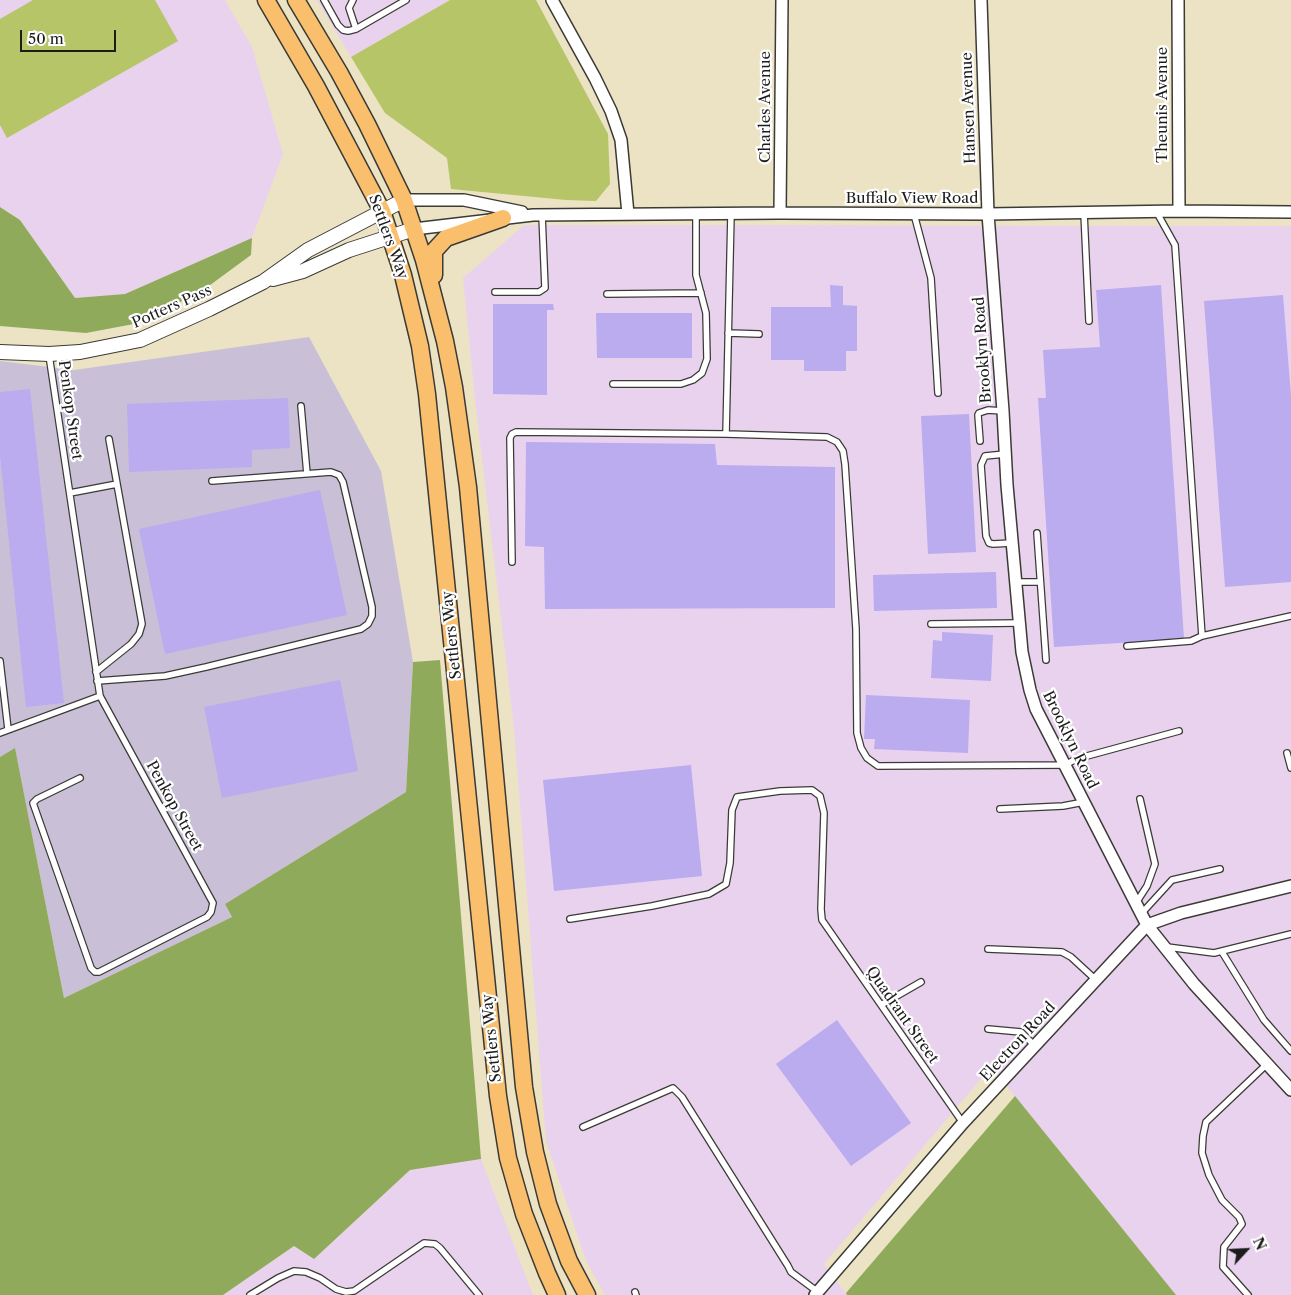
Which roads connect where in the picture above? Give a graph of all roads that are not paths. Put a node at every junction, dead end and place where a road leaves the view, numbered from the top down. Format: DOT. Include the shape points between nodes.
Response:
graph roads {
  1 [pos="266,0"];
  2 [pos="296,0"];
  3 [pos="324,0"];
  4 [pos="353,0"];
  5 [pos="406,0"];
  6 [pos="552,0"];
  7 [pos="782,0"];
  8 [pos="981,0"];
  9 [pos="1178,0"];
  10 [pos="356,29"];
  11 [pos="404,200"];
  12 [pos="1179,210"];
  13 [pos="382,211"];
  14 [pos="1156,211"];
  15 [pos="1084,212"];
  16 [pos="1291,212"];
  17 [pos="780,213"];
  18 [pos="628,214"];
  19 [pos="696,214"];
  20 [pos="731,214"];
  21 [pos="914,214"];
  22 [pos="988,214"];
  23 [pos="538,215"];
  24 [pos="503,218"];
  25 [pos="414,229"];
  26 [pos="391,237"];
  27 [pos="263,282"];
  28 [pos="495,292"];
  29 [pos="701,293"];
  30 [pos="607,294"];
  31 [pos="1089,321"];
  32 [pos="728,333"];
  33 [pos="759,334"];
  34 [pos="445,341"];
  35 [pos="0,352"];
  36 [pos="49,354"];
  37 [pos="613,384"];
  38 [pos="938,393"];
  39 [pos="301,406"];
  40 [pos="1003,411"];
  41 [pos="726,434"];
  42 [pos="109,439"];
  43 [pos="980,441"];
  44 [pos="1005,454"];
  45 [pos="307,474"];
  46 [pos="212,481"];
  47 [pos="117,484"];
  48 [pos="70,493"];
  49 [pos="1037,533"];
  50 [pos="1012,544"];
  51 [pos="512,562"];
  52 [pos="1016,582"];
  53 [pos="1040,582"];
  54 [pos="1291,616"];
  55 [pos="1019,623"];
  56 [pos="931,624"];
  57 [pos="1202,636"];
  58 [pos="1127,646"];
  59 [pos="1046,660"];
  60 [pos="0,661"];
  61 [pos="96,672"];
  62 [pos="98,682"];
  63 [pos="100,696"];
  64 [pos="8,729"];
  65 [pos="1179,731"];
  66 [pos="0,733"];
  67 [pos="1287,753"];
  68 [pos="1065,765"];
  69 [pos="1291,768"];
  70 [pos="80,778"];
  71 [pos="1140,799"];
  72 [pos="1084,802"];
  73 [pos="1000,809"];
  74 [pos="1220,869"];
  75 [pos="1291,886"];
  76 [pos="1136,903"];
  77 [pos="1142,914"];
  78 [pos="570,920"];
  79 [pos="1147,925"];
  80 [pos="1291,934"];
  81 [pos="1165,947"];
  82 [pos="988,949"];
  83 [pos="1222,952"];
  84 [pos="1096,980"];
  85 [pos="921,982"];
  86 [pos="881,1006"];
  87 [pos="988,1030"];
  88 [pos="1035,1046"];
  89 [pos="1291,1050"];
  90 [pos="1266,1065"];
  91 [pos="1291,1090"];
  92 [pos="963,1123"];
  93 [pos="583,1127"];
  94 [pos="817,1293"];
  95 [pos="250,1295"];
  96 [pos="479,1295"];
  97 [pos="558,1295"];
  98 [pos="587,1295"];
  99 [pos="1248,1295"];
  1 -- 13 [label="main road, Settlers Way"];
  2 -- 11 [label="main road, Settlers Way" via="358,107"];
  3 -- 10 [label="lane" via="342,30"];
  4 -- 10 [label="lane" via="349,8"];
  5 -- 10 [label="lane"];
  6 -- 18 [label="street" via="611,111 621,140"];
  7 -- 17 [label="street, Charles Avenue"];
  8 -- 22 [label="street, Hansen Avenue"];
  9 -- 12 [label="street, Theunis Avenue"];
  11 -- 13 [label="street, Potters Pass"];
  11 -- 23 [label="street, Buffalo View Road" via="464,200"];
  11 -- 25 [label="main road, Settlers Way"];
  12 -- 14 [label="street, Buffalo View Road"];
  12 -- 16 [label="street, Buffalo View Road"];
  13 -- 26 [label="main road, Settlers Way"];
  13 -- 27 [label="street, Potters Pass" via="308,250"];
  14 -- 15 [label="street, Buffalo View Road"];
  14 -- 57 [label="lane" via="1175,245"];
  15 -- 22 [label="street, Buffalo View Road"];
  15 -- 31 [label="lane"];
  17 -- 20 [label="street, Buffalo View Road"];
  17 -- 21 [label="street, Buffalo View Road"];
  18 -- 19 [label="street, Buffalo View Road"];
  18 -- 23 [label="street, Buffalo View Road"];
  19 -- 20 [label="street, Buffalo View Road"];
  19 -- 29 [label="lane" via="696,275"];
  20 -- 32 [label="lane"];
  21 -- 22 [label="street, Buffalo View Road"];
  21 -- 38 [label="lane" via="931,278"];
  22 -- 40 [label="street, Brooklyn Road"];
  23 -- 24 [label="street, Buffalo View Road"];
  23 -- 28 [label="lane" via="546,288 539,292"];
  24 -- 25 [label="street, Buffalo View Road"];
  24 -- 34 [label="main road" via="446,238 434,251 433,269"];
  25 -- 26 [label="street, Potters Pass"];
  25 -- 34 [label="main road, Settlers Way"];
  26 -- 27 [label="street, Potters Pass" via="349,250 303,271"];
  26 -- 97 [label="main road, Settlers Way" via="420,346 427,394 508,1158 524,1214"];
  27 -- 36 [label="street, Potters Pass" via="140,340 80,352"];
  29 -- 30 [label="lane"];
  29 -- 37 [label="lane" via="706,313 707,359 702,373 681,384"];
  32 -- 33 [label="lane"];
  32 -- 41 [label="lane"];
  34 -- 98 [label="main road, Settlers Way" via="468,487 524,1087 548,1204"];
  35 -- 36 [label="street, Potters Pass"];
  36 -- 48 [label="lane, Penkop Street"];
  39 -- 45 [label="lane"];
  40 -- 43 [label="lane" via="980,413"];
  40 -- 44 [label="street, Brooklyn Road"];
  41 -- 51 [label="lane" via="512,434"];
  41 -- 68 [label="lane" via="828,437 843,451 856,629 856,733 867,758 878,766"];
  42 -- 47 [label="lane"];
  44 -- 50 [label="street, Brooklyn Road"];
  44 -- 50 [label="lane" via="985,456 981,465 986,536 989,543"];
  45 -- 46 [label="lane"];
  45 -- 62 [label="lane" via="331,472 343,482 372,607 368,624 361,629 165,676"];
  47 -- 48 [label="lane"];
  47 -- 61 [label="lane" via="142,624 131,644"];
  48 -- 61 [label="lane, Penkop Street"];
  49 -- 53 [label="lane"];
  50 -- 52 [label="street, Brooklyn Road"];
  52 -- 53 [label="lane"];
  52 -- 55 [label="street, Brooklyn Road"];
  53 -- 59 [label="lane"];
  54 -- 57 [label="lane"];
  55 -- 56 [label="lane"];
  55 -- 68 [label="street, Brooklyn Road" via="1022,652 1036,709"];
  57 -- 58 [label="lane" via="1191,641"];
  60 -- 64 [label="lane"];
  61 -- 62 [label="lane, Penkop Street"];
  62 -- 63 [label="lane, Penkop Street"];
  63 -- 64 [label="lane"];
  63 -- 70 [label="lane, Penkop Street" via="213,903 207,917 99,972 91,968 33,803"];
  64 -- 66 [label="lane"];
  65 -- 68 [label="lane" via="1076,759"];
  67 -- 69 [label="lane"];
  68 -- 72 [label="street, Brooklyn Road"];
  71 -- 76 [label="lane" via="1155,864"];
  72 -- 73 [label="lane"];
  72 -- 76 [label="street, Brooklyn Road"];
  74 -- 77 [label="lane" via="1172,880"];
  75 -- 79 [label="street, Electron Road" via="1181,913"];
  76 -- 77 [label="street, Brooklyn Road"];
  77 -- 79 [label="street, Brooklyn Road"];
  78 -- 86 [label="lane, Quadrant Street" via="709,894 726,884 732,810 737,797 812,790 820,796 824,813 822,920"];
  79 -- 81 [label="street, Brooklyn Road"];
  79 -- 84 [label="street, Electron Road"];
  80 -- 83 [label="lane"];
  81 -- 83 [label="lane" via="1214,954"];
  81 -- 90 [label="street, Brooklyn Road"];
  82 -- 84 [label="lane" via="1062,952"];
  83 -- 89 [label="lane" via="1264,1020"];
  84 -- 88 [label="street, Electron Road"];
  85 -- 86 [label="lane"];
  86 -- 92 [label="lane, Quadrant Street"];
  87 -- 88 [label="lane" via="1021,1032"];
  88 -- 92 [label="street, Electron Road"];
  90 -- 91 [label="street, Brooklyn Road"];
  90 -- 99 [label="lane" via="1206,1122 1203,1136 1202,1153 1209,1175 1222,1200 1242,1224 1224,1247 1223,1267"];
  92 -- 94 [label="street, Electron Road"];
  93 -- 94 [label="lane" via="673,1088 682,1097 791,1272"];
  95 -- 96 [label="lane" via="294,1271 320,1278 336,1289 354,1291 424,1243 440,1248"];
}
